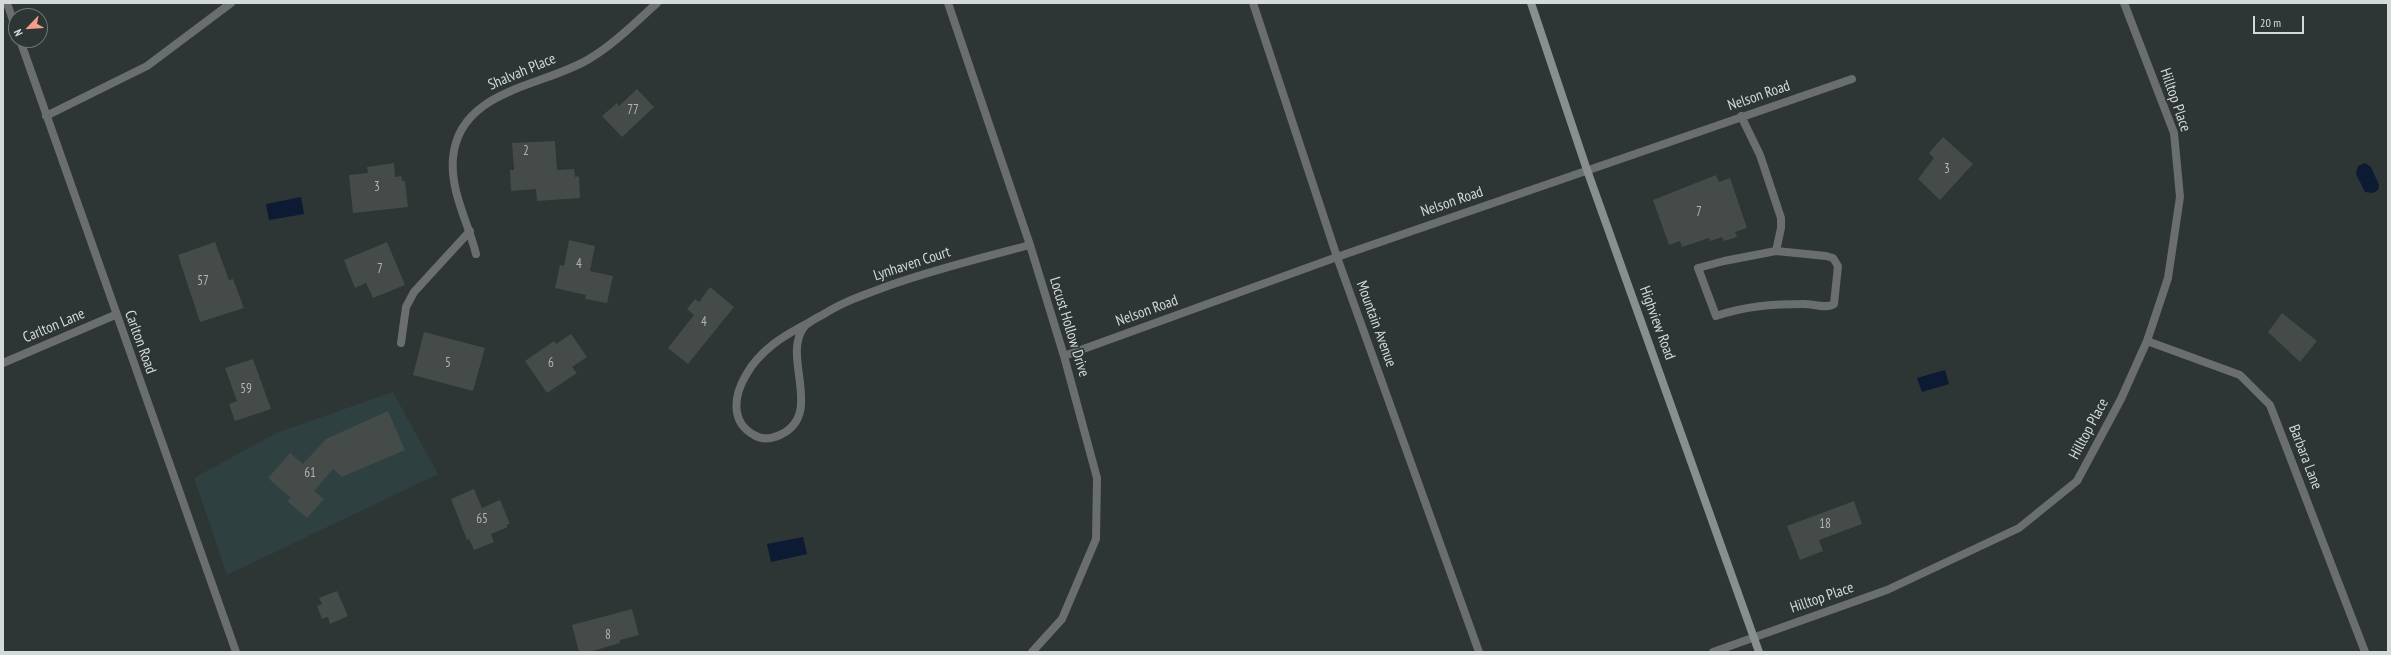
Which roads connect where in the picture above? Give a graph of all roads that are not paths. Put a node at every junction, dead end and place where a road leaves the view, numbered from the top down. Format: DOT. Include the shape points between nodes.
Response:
graph roads {
  1 [pos="231,3"];
  2 [pos="658,3"];
  3 [pos="948,3"];
  4 [pos="1253,3"];
  5 [pos="1531,3"];
  6 [pos="2124,3"];
  7 [pos="23,48"];
  8 [pos="1852,79"];
  9 [pos="46,116"];
  10 [pos="1741,116"];
  11 [pos="1587,170"];
  12 [pos="470,231"];
  13 [pos="1030,246"];
  14 [pos="1776,251"];
  15 [pos="476,254"];
  16 [pos="1337,257"];
  17 [pos="116,315"];
  18 [pos="808,323"];
  19 [pos="2147,341"];
  20 [pos="401,343"];
  21 [pos="1064,356"];
  22 [pos="3,362"];
  23 [pos="1754,637"];
  24 [pos="236,652"];
  25 [pos="1032,652"];
  26 [pos="1479,652"];
  27 [pos="1713,652"];
  28 [pos="1759,652"];
  29 [pos="2365,652"];
  1 -- 9 [label="street" via="147,66"];
  2 -- 12 [label="street, Shalvah Place" via="589,59 516,88 485,104 465,122 453,158 454,182"];
  3 -- 13 [label="street, Locust Hollow Drive"];
  4 -- 16 [label="street, Mountain Avenue"];
  5 -- 11 [label="street, Highview Road"];
  6 -- 19 [label="street, Hilltop Place" via="2174,133 2180,197 2168,278"];
  7 -- 9 [label="street, Carlton Road"];
  8 -- 10 [label="street, Nelson Road"];
  9 -- 17 [label="street, Carlton Road"];
  10 -- 11 [label="street, Nelson Road"];
  10 -- 14 [label="street" via="1760,155 1781,218"];
  11 -- 16 [label="street, Nelson Road"];
  11 -- 23 [label="street, Highview Road"];
  12 -- 15 [label="street, Shalvah Place"];
  12 -- 20 [label="street" via="414,292 406,307"];
  13 -- 18 [label="street, Lynhaven Court" via="926,272 841,303"];
  13 -- 21 [label="street, Locust Hollow Drive"];
  14 -- 14 [label="street" via="1698,268 1716,316 1744,307 1834,304 1838,266 1833,258"];
  16 -- 21 [label="street, Nelson Road"];
  16 -- 26 [label="street, Mountain Avenue"];
  17 -- 22 [label="street, Carlton Lane"];
  17 -- 24 [label="street, Carlton Road"];
  18 -- 18 [label="street, Lynhaven Court" via="800,333 798,343 801,408 797,418 781,435 771,439 759,438 743,427 738,418 737,394 746,375 767,348"];
  19 -- 23 [label="street, Hilltop Place" via="2121,399 2077,481 2019,528 1887,590"];
  19 -- 29 [label="street, Barbara Lane" via="2240,375 2270,405"];
  21 -- 25 [label="street, Locust Hollow Drive" via="1097,478 1096,539 1062,619"];
  23 -- 27 [label="street, Hilltop Place"];
  23 -- 28 [label="street, Highview Road"];
}
